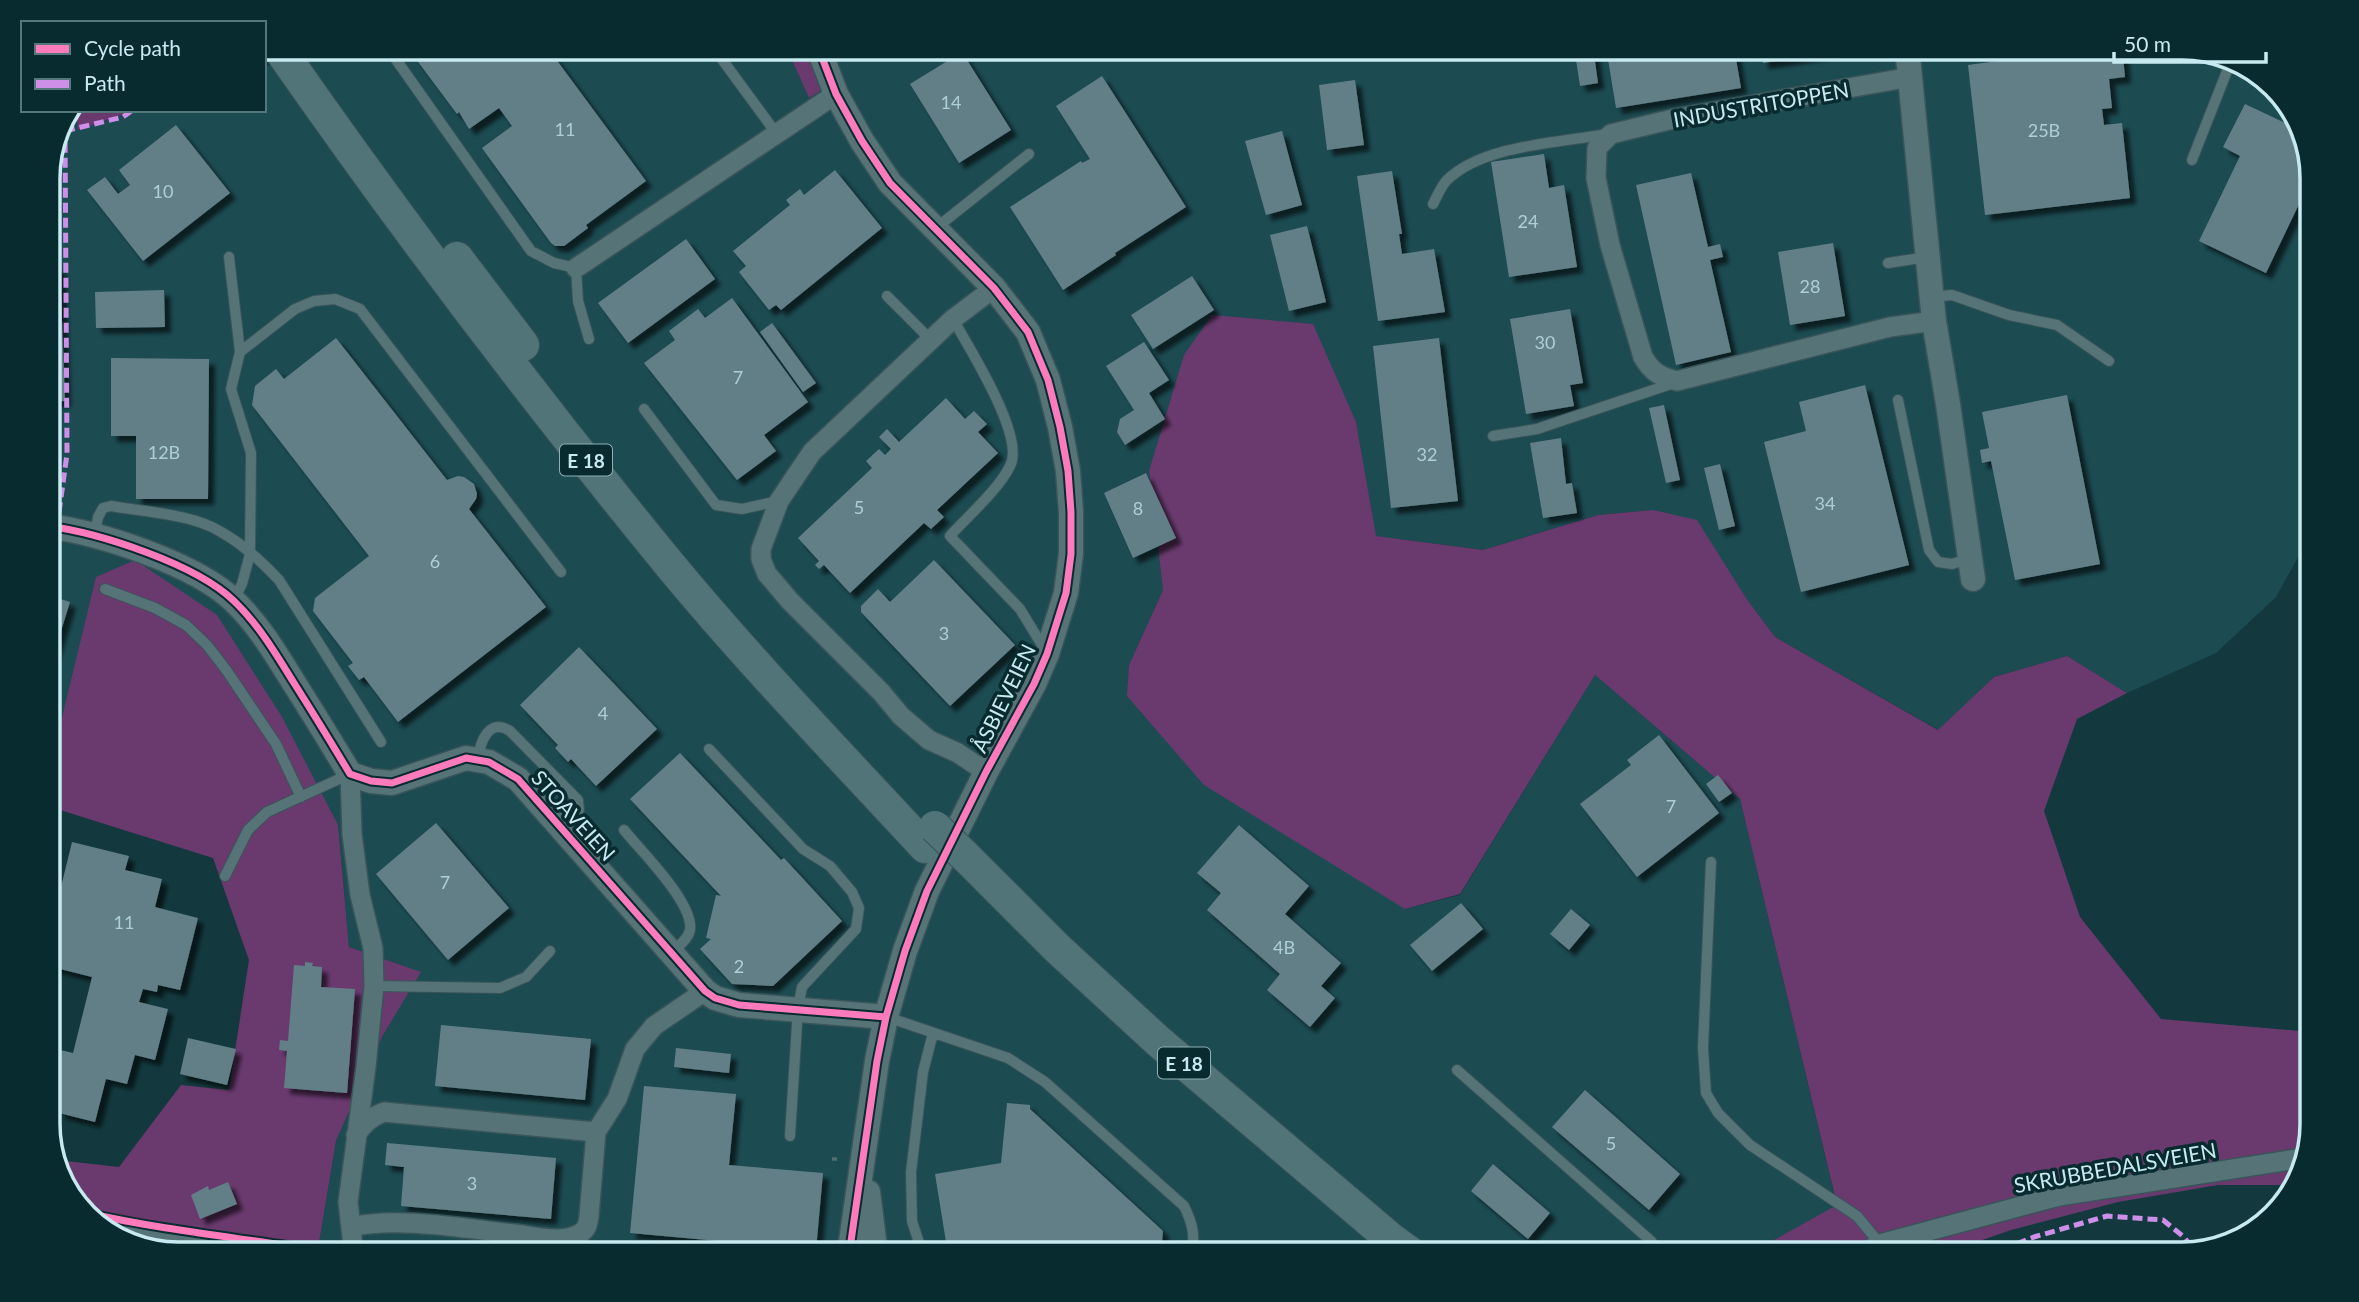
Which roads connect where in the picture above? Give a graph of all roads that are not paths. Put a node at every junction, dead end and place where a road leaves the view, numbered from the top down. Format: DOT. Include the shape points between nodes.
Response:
graph roads {
  1 [pos="287,60"];
  2 [pos="310,60"];
  3 [pos="396,60"];
  4 [pos="723,60"];
  5 [pos="823,60"];
  6 [pos="1909,60"];
  7 [pos="2228,69"];
  8 [pos="1911,77"];
  9 [pos="836,94"];
  10 [pos="776,132"];
  11 [pos="1611,134"];
  12 [pos="1029,154"];
  13 [pos="2192,160"];
  14 [pos="1433,204"];
  15 [pos="935,228"];
  16 [pos="229,257"];
  17 [pos="1928,257"];
  18 [pos="1888,263"];
  19 [pos="576,268"];
  20 [pos="994,288"];
  21 [pos="887,296"];
  22 [pos="1933,309"];
  23 [pos="953,319"];
  24 [pos="589,339"];
  25 [pos="931,340"];
  26 [pos="240,352"];
  27 [pos="2109,361"];
  28 [pos="1677,381"];
  29 [pos="1898,400"];
  30 [pos="644,409"];
  31 [pos="1493,436"];
  32 [pos="779,501"];
  33 [pos="60,529"];
  34 [pos="95,536"];
  35 [pos="250,554"];
  36 [pos="1971,569"];
  37 [pos="561,572"];
  38 [pos="105,589"];
  39 [pos="233,600"];
  40 [pos="1047,654"];
  41 [pos="381,742"];
  42 [pos="709,749"];
  43 [pos="478,759"];
  44 [pos="986,772"];
  45 [pos="350,774"];
  46 [pos="301,797"];
  47 [pos="564,830"];
  48 [pos="624,830"];
  49 [pos="930,837"];
  50 [pos="1711,862"];
  51 [pos="962,868"];
  52 [pos="225,876"];
  53 [pos="550,951"];
  54 [pos="672,951"];
  55 [pos="374,986"];
  56 [pos="705,991"];
  57 [pos="798,1008"];
  58 [pos="886,1017"];
  59 [pos="933,1033"];
  60 [pos="1457,1070"];
  61 [pos="596,1132"];
  62 [pos="356,1135"];
  63 [pos="790,1136"];
  64 [pos="2293,1160"];
  65 [pos="864,1164"];
  66 [pos="351,1227"];
  67 [pos="353,1242"];
  68 [pos="851,1242"];
  69 [pos="874,1242"];
  70 [pos="919,1242"];
  71 [pos="1193,1242"];
  72 [pos="1364,1242"];
  73 [pos="1395,1242"];
  74 [pos="1652,1242"];
  75 [pos="1878,1242"];
  76 [pos="1887,1242"];
  1 -- 49 [label="highway, E 18" via="474,318 671,567 794,706"];
  2 -- 49 [label="highway, E 18" via="499,314 694,562"];
  3 -- 19 [label="lane" via="531,251"];
  4 -- 10 [label="lane"];
  5 -- 9 [label="street, ÅSBIEVEIEN"];
  6 -- 8 [label="street"];
  7 -- 13 [label="lane"];
  8 -- 11 [label="street, INDUSTRITOPPEN"];
  8 -- 17 [label="street"];
  9 -- 10 [label="street"];
  9 -- 15 [label="street, ÅSBIEVEIEN" via="890,183"];
  10 -- 19 [label="street"];
  11 -- 14 [label="lane, INDUSTRITOPPEN" via="1495,153 1469,163 1444,182"];
  11 -- 28 [label="street" via="1597,148 1595,163 1610,245 1643,357 1662,378"];
  12 -- 15 [label="lane"];
  15 -- 20 [label="street, ÅSBIEVEIEN"];
  16 -- 26 [label="lane"];
  17 -- 18 [label="lane"];
  17 -- 22 [label="street"];
  19 -- 24 [label="lane" via="578,301"];
  20 -- 23 [label="street"];
  20 -- 40 [label="street, ÅSBIEVEIEN" via="1028,332 1048,380 1068,471 1071,554 1066,593"];
  21 -- 25 [label="lane"];
  22 -- 27 [label="lane" via="1952,295 2009,315 2057,325"];
  22 -- 28 [label="street" via="1890,327"];
  22 -- 36 [label="street"];
  23 -- 25 [label="street"];
  23 -- 40 [label="lane" via="999,404 1012,437 1012,464 950,536 1020,609"];
  25 -- 32 [label="street" via="812,452"];
  26 -- 35 [label="lane" via="232,389 251,453"];
  26 -- 37 [label="lane" via="295,309 314,301 335,299 360,309"];
  28 -- 31 [label="lane" via="1537,429"];
  29 -- 36 [label="lane" via="1929,550 1938,562"];
  30 -- 32 [label="lane" via="716,505 742,509"];
  32 -- 44 [label="street" via="761,549 767,574 901,716 929,740"];
  33 -- 34 [label="street"];
  34 -- 35 [label="lane" via="98,517 111,506 190,520 220,531"];
  34 -- 39 [label="street" via="155,556 198,576"];
  35 -- 39 [label="lane"];
  35 -- 41 [label="lane" via="279,580"];
  38 -- 46 [label="lane" via="166,614 207,645 276,744"];
  39 -- 45 [label="street" via="266,637"];
  40 -- 44 [label="street, ÅSBIEVEIEN"];
  42 -- 57 [label="lane" via="803,849 830,866 859,908 856,929 802,987"];
  43 -- 45 [label="street" via="467,758 392,783"];
  43 -- 47 [label="street, STOAVEIEN" via="518,779"];
  43 -- 47 [label="lane" via="485,734 494,727 510,731 578,800 579,810"];
  44 -- 58 [label="street, ÅSBIEVEIEN" via="927,891"];
  45 -- 46 [label="lane"];
  45 -- 55 [label="street" via="352,834 373,948"];
  46 -- 52 [label="lane" via="267,812 248,830"];
  47 -- 54 [label="street, STOAVEIEN"];
  48 -- 54 [label="lane" via="676,892 690,918 686,939"];
  49 -- 51 [label="highway, E 18, bridge"];
  50 -- 75 [label="lane" via="1703,1048 1706,1094 1718,1113 1750,1144 1857,1216"];
  51 -- 72 [label="highway, E 18" via="1134,1048"];
  51 -- 73 [label="highway, E 18"];
  53 -- 55 [label="lane" via="526,977 500,988"];
  54 -- 56 [label="street, STOAVEIEN"];
  55 -- 62 [label="street"];
  56 -- 57 [label="street, STOAVEIEN" via="739,1005"];
  56 -- 61 [label="street" via="654,1027 635,1049 617,1099"];
  57 -- 58 [label="street, STOAVEIEN"];
  57 -- 63 [label="lane"];
  58 -- 59 [label="lane"];
  58 -- 65 [label="street, ÅSBIEVEIEN"];
  59 -- 70 [label="lane" via="923,1072 911,1171 912,1221"];
  59 -- 71 [label="lane" via="1008,1058 1045,1082 1184,1206 1193,1224"];
  60 -- 74 [label="lane"];
  61 -- 62 [label="street" via="384,1112 363,1124"];
  61 -- 66 [label="street" via="589,1216 586,1229 578,1236 553,1238 382,1223"];
  62 -- 66 [label="street" via="348,1202"];
  64 -- 76 [label="street, SKRUBBEDALSVEIEN" via="2059,1196"];
  65 -- 68 [label="street, ÅSBIEVEIEN"];
  65 -- 69 [label="street, ÅSBIEVEIEN"];
  66 -- 67 [label="street"];
}
